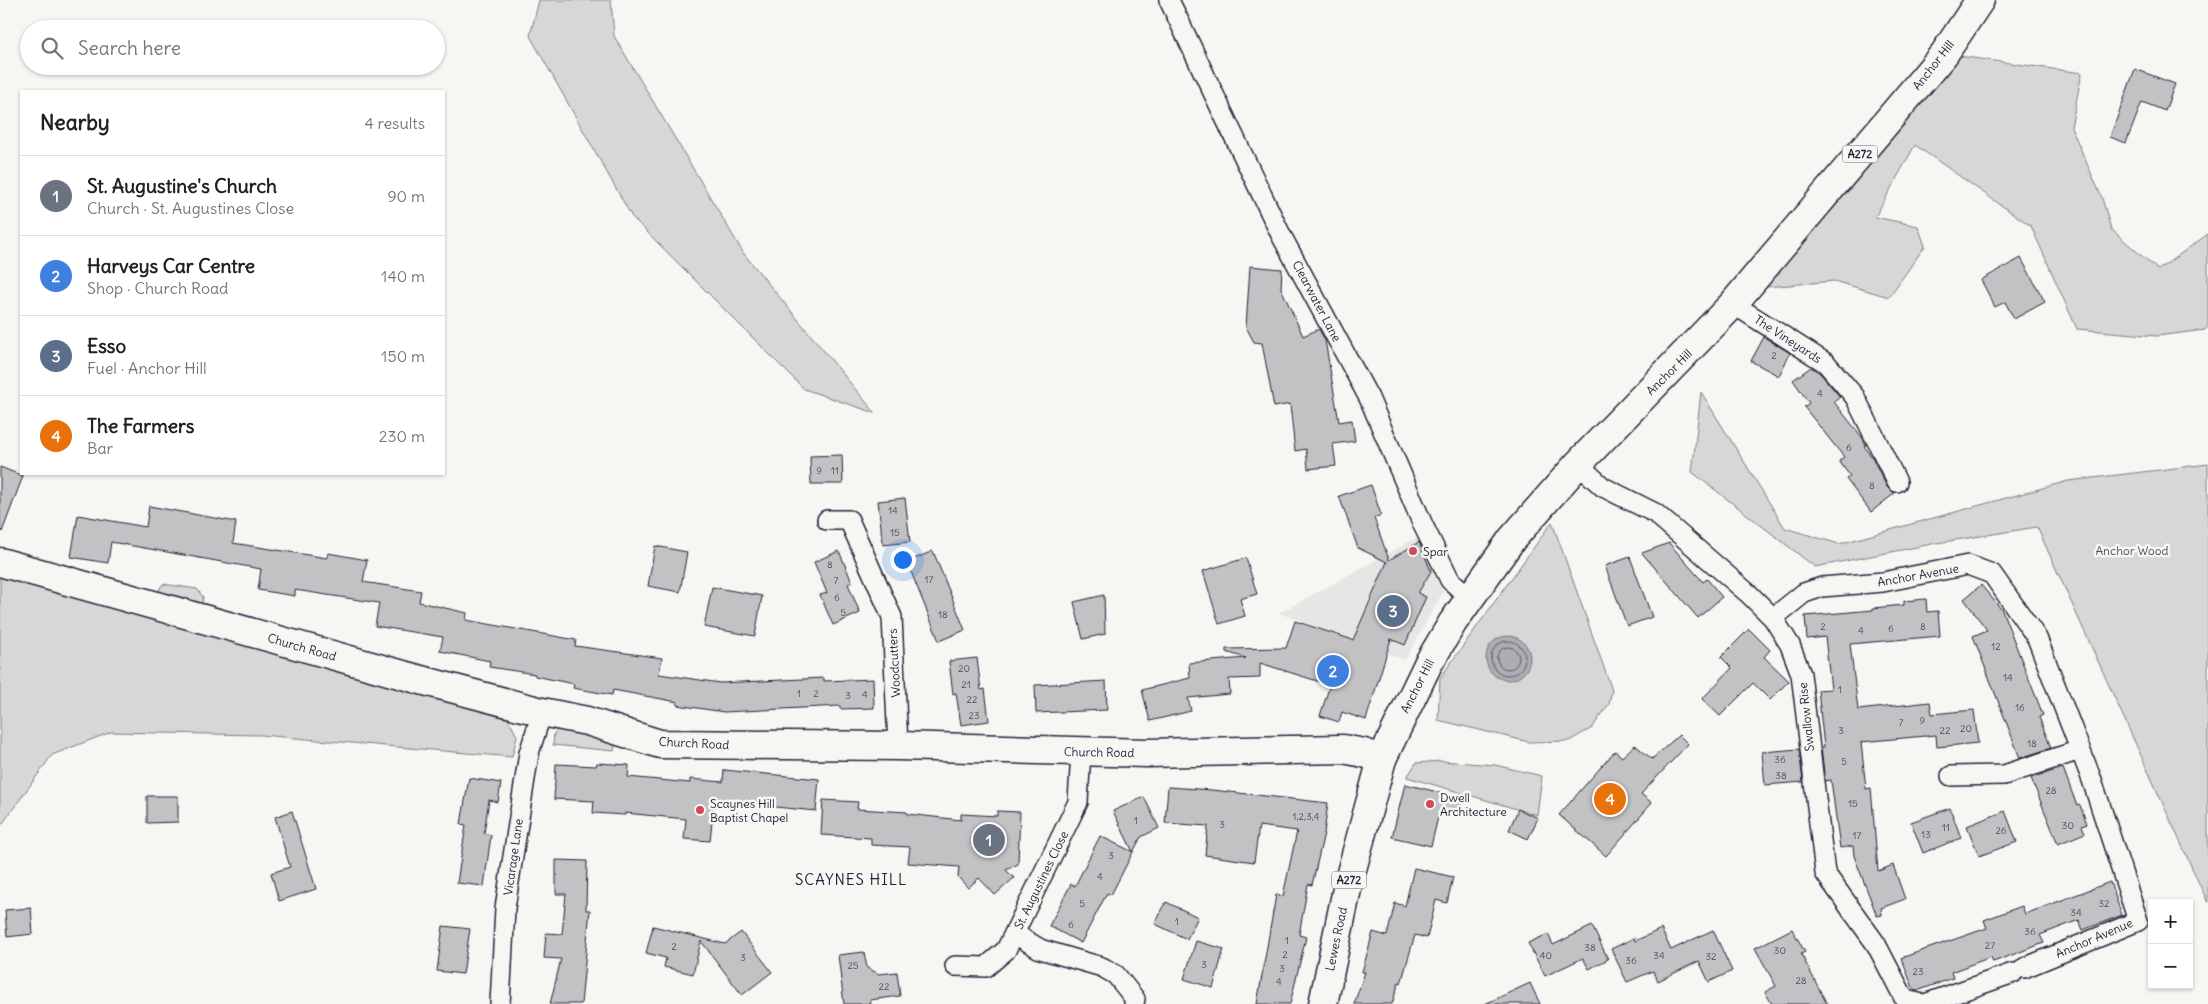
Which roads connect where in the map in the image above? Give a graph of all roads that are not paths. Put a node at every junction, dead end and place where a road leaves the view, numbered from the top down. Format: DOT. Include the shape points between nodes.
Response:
graph roads {
  1 [pos="1170,0"];
  2 [pos="1980,0"];
  3 [pos="1733,304"];
  4 [pos="1578,464"];
  5 [pos="1896,482"];
  6 [pos="827,520"];
  7 [pos="0,562"];
  8 [pos="1469,598"];
  9 [pos="1773,618"];
  10 [pos="542,712"];
  11 [pos="898,746"];
  12 [pos="2080,750"];
  13 [pos="1081,752"];
  14 [pos="1382,758"];
  15 [pos="1952,776"];
  16 [pos="1015,934"];
  17 [pos="954,966"];
  18 [pos="2018,970"];
  19 [pos="500,1004"];
  20 [pos="1134,1004"];
  21 [pos="1323,1004"];
  22 [pos="1924,1004"];
  1 -- 8 [label="street, Clearwater Lane" via="1281,235 1369,398 1450,580"];
  2 -- 3 [label="main road, Anchor Hill / A272" via="1944,54"];
  3 -- 4 [label="main road, Anchor Hill / A272"];
  3 -- 5 [label="street, The Vineyards" via="1826,363 1855,397"];
  4 -- 8 [label="main road, Anchor Hill / A272" via="1512,539"];
  4 -- 9 [label="street, Swallow Rise" via="1603,487 1655,513"];
  6 -- 11 [label="street, Woodcutters" via="849,520 892,617"];
  7 -- 10 [label="main road, Church Road"];
  8 -- 14 [label="main road, Anchor Hill / A272" via="1428,664"];
  9 -- 12 [label="street, Anchor Avenue" via="1804,593 1822,587 1883,582 1968,565 1992,574 2037,638"];
  9 -- 22 [label="street, Swallow Rise" via="1790,645 1801,674 1825,873 1876,944 1905,1000"];
  10 -- 11 [label="main road, Church Road" via="587,721 660,744"];
  10 -- 19 [label="street, Vicarage Lane" via="528,753 505,908"];
  11 -- 13 [label="main road, Church Road"];
  12 -- 15 [label="street" via="2004,775"];
  12 -- 18 [label="street, Anchor Avenue" via="2138,921"];
  13 -- 14 [label="main road, Church Road" via="1343,749"];
  13 -- 16 [label="street, St. Augustines Close" via="1078,802"];
  14 -- 21 [label="main road, Lewes Road / A272" via="1348,884"];
  16 -- 17 [label="street, St. Augustines Close" via="1006,950 986,967"];
  16 -- 20 [label="street" via="1040,948 1102,967 1116,975 1135,999"];
  18 -- 22 [label="street, Swallow Rise"];
}
